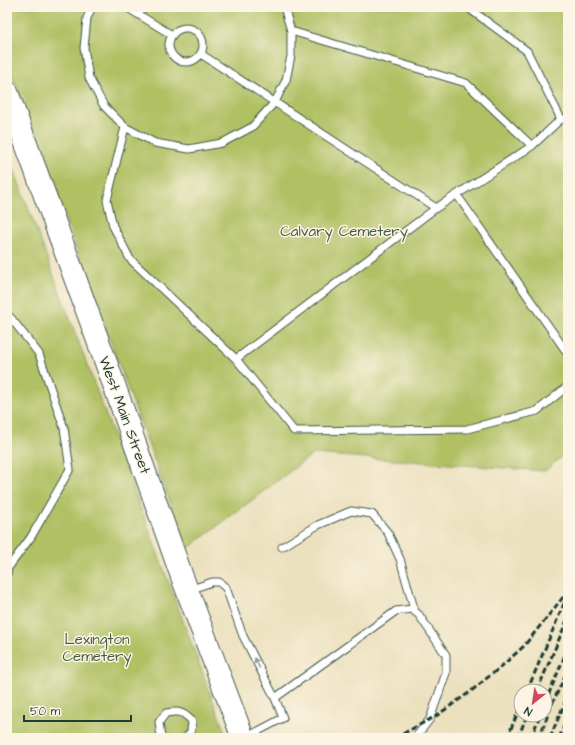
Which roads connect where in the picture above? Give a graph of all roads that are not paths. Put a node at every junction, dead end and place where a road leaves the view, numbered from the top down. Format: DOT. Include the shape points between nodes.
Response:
graph roads {
  1 [pos="92,7"];
  2 [pos="126,7"];
  3 [pos="284,7"];
  4 [pos="467,7"];
  5 [pos="291,31"];
  6 [pos="172,36"];
  7 [pos="201,54"];
  8 [pos="7,92"];
  9 [pos="275,102"];
  10 [pos="565,119"];
  11 [pos="125,128"];
  12 [pos="532,146"];
  13 [pos="457,195"];
  14 [pos="436,208"];
  15 [pos="7,315"];
  16 [pos="568,354"];
  17 [pos="236,359"];
  18 [pos="568,386"];
  19 [pos="282,547"];
  20 [pos="7,574"];
  21 [pos="187,591"];
  22 [pos="415,612"];
  23 [pos="275,698"];
  24 [pos="162,738"];
  25 [pos="185,738"];
  26 [pos="244,738"];
  27 [pos="415,738"];
  1 -- 11 [label="lane" via="87,18 84,48 90,78 104,106"];
  2 -- 6 [label="lane"];
  3 -- 5 [label="lane"];
  4 -- 10 [label="lane" via="527,51"];
  5 -- 9 [label="lane" via="291,56 286,80"];
  5 -- 12 [label="lane" via="466,84"];
  6 -- 7 [label="lane" via="170,47 175,57 186,62"];
  6 -- 7 [label="lane" via="185,27 196,30 204,44"];
  7 -- 9 [label="lane"];
  8 -- 21 [label="main road, West Main Street"];
  9 -- 11 [label="lane" via="252,127 222,143 195,148 155,144"];
  9 -- 14 [label="lane"];
  10 -- 12 [label="lane"];
  11 -- 17 [label="lane" via="107,200 113,226 130,259"];
  12 -- 13 [label="lane"];
  13 -- 14 [label="lane"];
  13 -- 16 [label="lane"];
  14 -- 17 [label="lane"];
  15 -- 20 [label="lane" via="39,354 64,428 70,469 31,537 8,568"];
  17 -- 18 [label="lane" via="294,431 467,429 537,411"];
  19 -- 22 [label="lane" via="318,525 351,512 372,514 388,533 400,559"];
  23 -- 21 [label="lane, one-way" via="243,636 226,588 219,582 212,582"];
  21 -- 26 [label="main road, West Main Street"];
  22 -- 23 [label="lane" via="412,609 396,611"];
  22 -- 27 [label="lane" via="446,655 446,673 430,719"];
  23 -- 26 [label="lane" via="283,718"];
  24 -- 25 [label="lane" via="159,722 166,713 175,711 184,713 192,721 191,732"];
}
